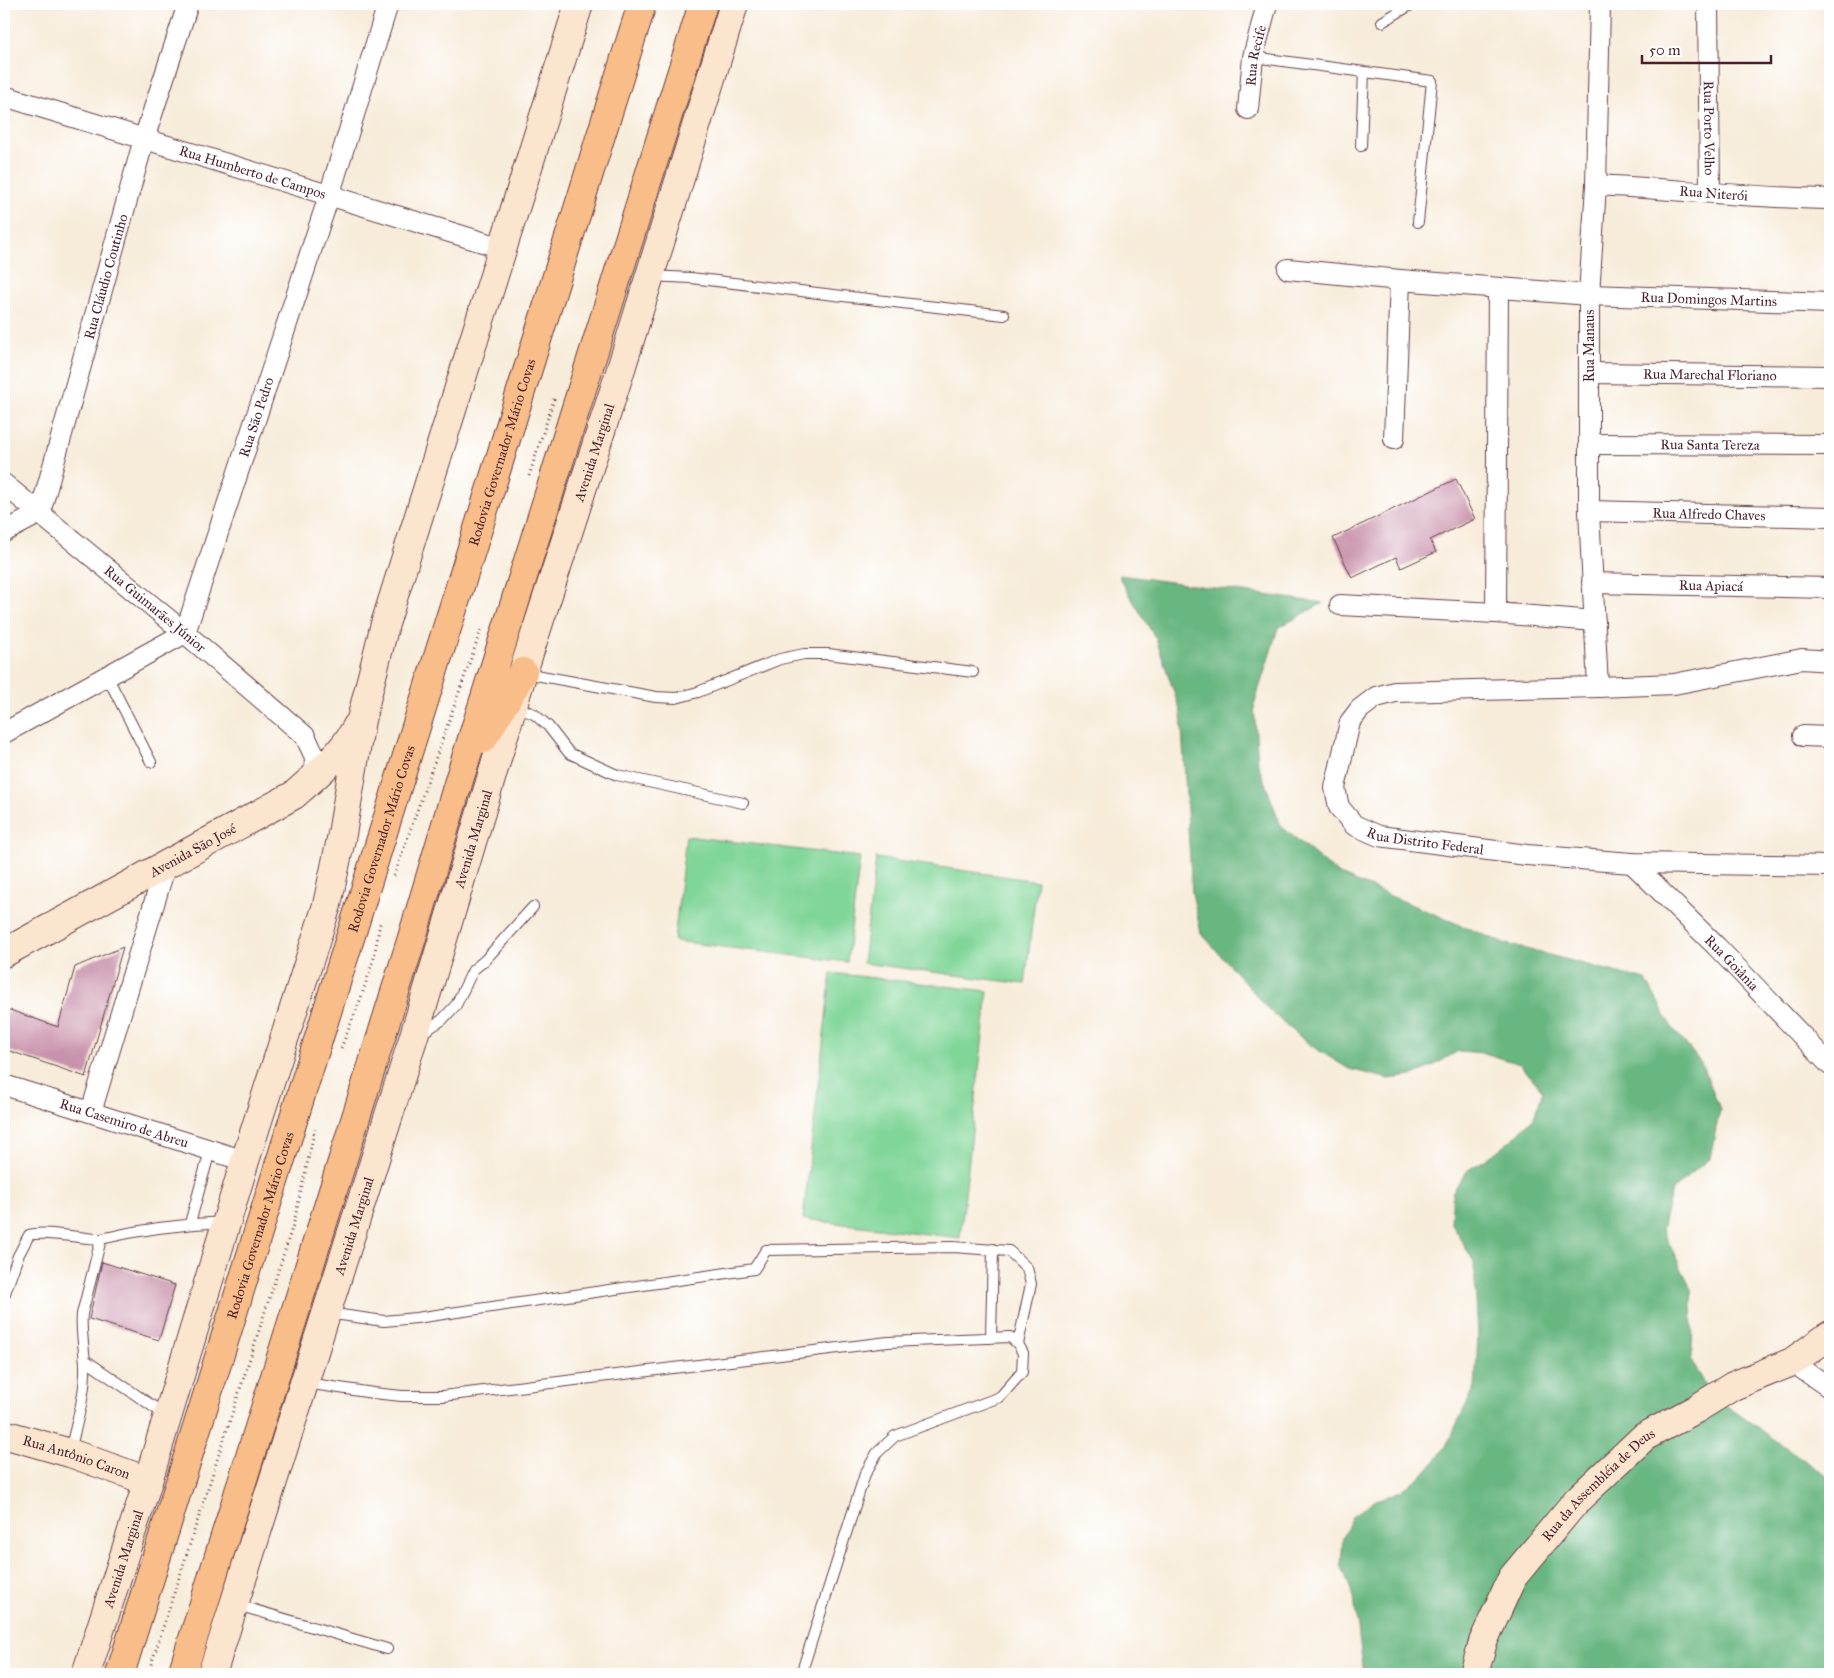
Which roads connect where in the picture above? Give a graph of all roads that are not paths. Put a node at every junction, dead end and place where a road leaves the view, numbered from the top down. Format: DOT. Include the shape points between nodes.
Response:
graph roads {
  1 [pos="188,4"];
  2 [pos="388,4"];
  3 [pos="579,4"];
  4 [pos="642,4"];
  5 [pos="703,4"];
  6 [pos="734,4"];
  7 [pos="1267,4"];
  8 [pos="1412,4"];
  9 [pos="1600,4"];
  10 [pos="1708,4"];
  11 [pos="1382,22"];
  12 [pos="1253,57"];
  13 [pos="1364,72"];
  14 [pos="4,96"];
  15 [pos="1248,109"];
  16 [pos="144,139"];
  17 [pos="1361,146"];
  18 [pos="1596,185"];
  19 [pos="1710,192"];
  20 [pos="329,196"];
  21 [pos="1830,199"];
  22 [pos="1418,222"];
  23 [pos="502,248"];
  24 [pos="1288,269"];
  25 [pos="650,276"];
  26 [pos="1400,280"];
  27 [pos="1498,288"];
  28 [pos="1589,295"];
  29 [pos="1830,303"];
  30 [pos="1004,316"];
  31 [pos="1589,373"];
  32 [pos="1830,376"];
  33 [pos="1394,439"];
  34 [pos="1589,444"];
  35 [pos="1830,445"];
  36 [pos="4,484"];
  37 [pos="1589,512"];
  38 [pos="40,513"];
  39 [pos="1830,517"];
  40 [pos="4,532"];
  41 [pos="1592,584"];
  42 [pos="1830,588"];
  43 [pos="1340,605"];
  44 [pos="1496,613"];
  45 [pos="1595,620"];
  46 [pos="186,632"];
  47 [pos="1830,661"];
  48 [pos="523,672"];
  49 [pos="973,672"];
  50 [pos="107,676"];
  51 [pos="1598,687"];
  52 [pos="513,706"];
  53 [pos="361,720"];
  54 [pos="4,733"];
  55 [pos="304,736"];
  56 [pos="1803,736"];
  57 [pos="1830,737"];
  58 [pos="346,744"];
  59 [pos="151,762"];
  60 [pos="314,777"];
  61 [pos="460,777"];
  62 [pos="743,803"];
  63 [pos="1632,863"];
  64 [pos="166,864"];
  65 [pos="1830,866"];
  66 [pos="533,907"];
  67 [pos="4,953"];
  68 [pos="413,1039"];
  69 [pos="1830,1065"];
  70 [pos="4,1085"];
  71 [pos="91,1112"];
  72 [pos="210,1151"];
  73 [pos="245,1161"];
  74 [pos="227,1222"];
  75 [pos="190,1223"];
  76 [pos="101,1238"];
  77 [pos="993,1250"];
  78 [pos="4,1296"];
  79 [pos="326,1313"];
  80 [pos="1830,1335"];
  81 [pos="991,1338"];
  82 [pos="1018,1344"];
  83 [pos="85,1360"];
  84 [pos="1792,1362"];
  85 [pos="305,1383"];
  86 [pos="1830,1388"];
  87 [pos="167,1416"];
  88 [pos="4,1434"];
  89 [pos="70,1453"];
  90 [pos="148,1480"];
  91 [pos="234,1604"];
  92 [pos="386,1649"];
  93 [pos="86,1674"];
  94 [pos="120,1674"];
  95 [pos="182,1674"];
  96 [pos="212,1674"];
  97 [pos="802,1674"];
  98 [pos="1474,1674"];
  1 -- 16 [label="street, Rua Cláudio Coutinho"];
  2 -- 20 [label="street, Rua São Pedro"];
  3 -- 23 [label="street, Avenida Marginal"];
  4 -- 94 [label="main road, Rodovia Governador Mário Covas"];
  5 -- 61 [label="main road"];
  6 -- 25 [label="street, Avenida Marginal"];
  7 -- 12 [label="street, Rua Recife"];
  8 -- 11 [label="lane"];
  9 -- 18 [label="street, Rua Manaus"];
  10 -- 19 [label="street, Rua Porto Velho"];
  12 -- 13 [label="lane"];
  12 -- 15 [label="street, Rua Recife"];
  13 -- 17 [label="lane"];
  13 -- 22 [label="lane" via="1432,81"];
  14 -- 16 [label="street, Rua Humberto de Campos"];
  16 -- 20 [label="street, Rua Humberto de Campos"];
  16 -- 38 [label="street, Rua Cláudio Coutinho"];
  18 -- 19 [label="street, Rua Niterói"];
  18 -- 28 [label="street, Rua Manaus"];
  19 -- 21 [label="street, Rua Niterói"];
  20 -- 23 [label="street, Rua Humberto de Campos"];
  20 -- 46 [label="street, Rua São Pedro"];
  23 -- 53 [label="street, Avenida Marginal" via="385,624"];
  24 -- 26 [label="street, Rua Domingos Martins"];
  25 -- 30 [label="lane" via="691,278"];
  25 -- 48 [label="street, Avenida Marginal"];
  26 -- 27 [label="street, Rua Domingos Martins"];
  26 -- 33 [label="street"];
  27 -- 28 [label="street, Rua Domingos Martins"];
  27 -- 44 [label="street"];
  28 -- 29 [label="street, Rua Domingos Martins"];
  28 -- 31 [label="street, Rua Manaus"];
  31 -- 32 [label="street, Rua Marechal Floriano"];
  31 -- 34 [label="street, Rua Manaus"];
  34 -- 35 [label="street, Rua Santa Tereza"];
  34 -- 37 [label="street, Rua Manaus"];
  36 -- 38 [label="street, Rua Guimarães Júnior"];
  37 -- 39 [label="street, Rua Alfredo Chaves"];
  37 -- 41 [label="street, Rua Manaus"];
  38 -- 40 [label="street"];
  38 -- 46 [label="street, Rua Guimarães Júnior"];
  41 -- 42 [label="street, Rua Apiacá"];
  41 -- 45 [label="street, Rua Manaus"];
  43 -- 44 [label="street"];
  44 -- 45 [label="street"];
  45 -- 51 [label="street, Rua Manaus"];
  46 -- 50 [label="street"];
  46 -- 55 [label="street, Rua Guimarães Júnior"];
  47 -- 51 [label="street, Rua Distrito Federal" via="1802,659 1674,684"];
  48 -- 49 [label="lane" via="676,698 780,659 804,654 828,654"];
  48 -- 52 [label="street, Avenida Marginal"];
  48 -- 61 [label="main road"];
  50 -- 54 [label="street"];
  50 -- 59 [label="lane"];
  51 -- 63 [label="street, Rua Distrito Federal" via="1395,692 1376,697 1350,722 1336,788 1339,808 1354,824 1379,836 1528,855"];
  52 -- 62 [label="lane" via="534,714 569,753 617,775"];
  52 -- 68 [label="street, Avenida Marginal"];
  53 -- 58 [label="street, Avenida São José"];
  53 -- 73 [label="street, Avenida Marginal" via="327,905"];
  55 -- 58 [label="street, Rua Guimarães Júnior" via="325,743"];
  55 -- 60 [label="street, Rua Guimarães Júnior" via="315,757"];
  56 -- 57 [label="street"];
  58 -- 60 [label="street, Avenida São José"];
  60 -- 64 [label="street, Avenida São José" via="294,795"];
  61 -- 95 [label="main road"];
  63 -- 65 [label="street, Rua Distrito Federal"];
  63 -- 69 [label="street, Rua Goiânia" via="1717,946"];
  64 -- 67 [label="street, Avenida São José"];
  64 -- 71 [label="street"];
  66 -- 68 [label="lane" via="472,970 456,1005 442,1020"];
  68 -- 79 [label="street, Avenida Marginal"];
  70 -- 71 [label="street, Rua Casemiro de Abreu"];
  71 -- 72 [label="street, Rua Casemiro de Abreu"];
  72 -- 73 [label="street, Rua Casemiro de Abreu"];
  72 -- 75 [label="lane"];
  73 -- 74 [label="street, Avenida Marginal"];
  74 -- 75 [label="lane"];
  74 -- 87 [label="street, Avenida Marginal"];
  75 -- 76 [label="lane"];
  76 -- 78 [label="lane" via="37,1232 29,1235"];
  76 -- 83 [label="lane" via="82,1314"];
  77 -- 79 [label="lane" via="953,1247 766,1250 754,1269 416,1318 384,1320"];
  77 -- 81 [label="lane"];
  77 -- 82 [label="lane" via="1009,1251 1027,1268 1031,1284"];
  79 -- 85 [label="street, Avenida Marginal"];
  80 -- 84 [label="street"];
  81 -- 82 [label="lane" via="1010,1338"];
  81 -- 85 [label="lane" via="888,1342 442,1396 402,1396"];
  82 -- 97 [label="lane" via="1023,1353 1022,1372 1000,1397 895,1436 877,1453 865,1474"];
  83 -- 87 [label="lane"];
  83 -- 89 [label="lane" via="84,1395"];
  84 -- 86 [label="street"];
  84 -- 98 [label="street, Rua da Assembléia de Deus" via="1733,1386 1644,1437 1578,1500 1512,1578 1483,1642"];
  85 -- 91 [label="street, Avenida Marginal"];
  87 -- 90 [label="street, Avenida Marginal"];
  88 -- 89 [label="street, Rua Antônio Caron"];
  89 -- 90 [label="street, Rua Antônio Caron"];
  90 -- 93 [label="street, Avenida Marginal"];
  91 -- 92 [label="lane"];
  91 -- 96 [label="street, Avenida Marginal"];
}
